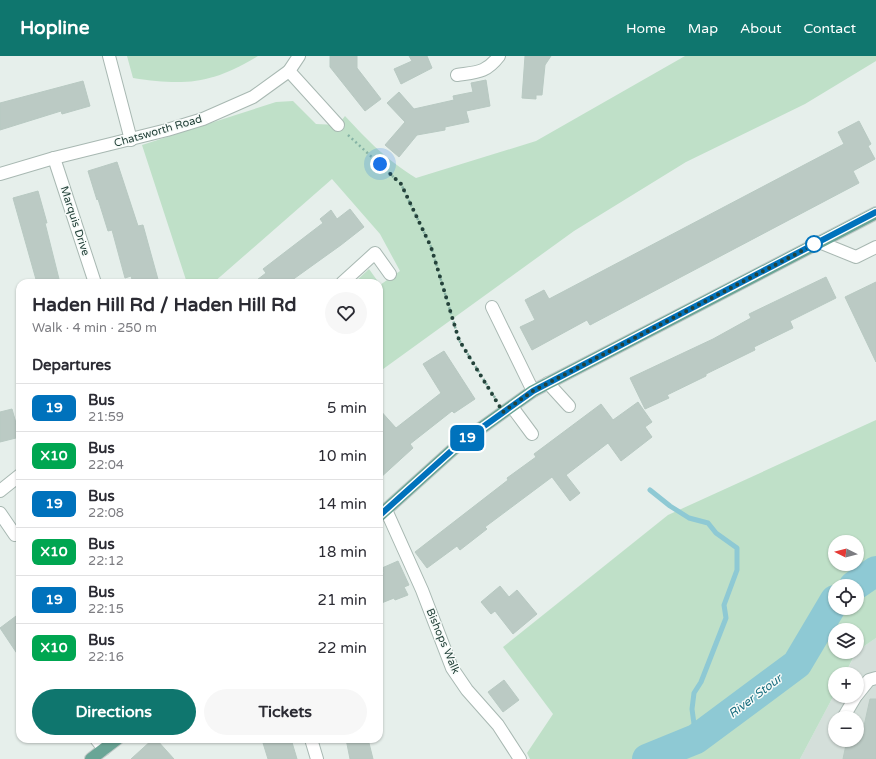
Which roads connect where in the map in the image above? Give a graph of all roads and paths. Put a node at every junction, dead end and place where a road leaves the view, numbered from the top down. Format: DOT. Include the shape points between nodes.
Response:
graph roads {
  1 [pos="109,56"];
  2 [pos="299,56"];
  3 [pos="499,56"];
  4 [pos="289,71"];
  5 [pos="457,75"];
  6 [pos="338,125"];
  7 [pos="131,140"];
  8 [pos="54,158"];
  9 [pos="0,174"];
  10 [pos="876,212"];
  11 [pos="819,242"];
  12 [pos="876,247"];
  13 [pos="390,274"];
  14 [pos="94,279"];
  15 [pos="347,279"];
  16 [pos="492,307"];
  17 [pos="548,383"];
  18 [pos="533,391"];
  19 [pos="569,406"];
  20 [pos="508,409"];
  21 [pos="532,434"];
  22 [pos="16,478"];
  23 [pos="0,491"];
  24 [pos="383,512"];
  25 [pos="0,513"];
  26 [pos="383,515"];
  27 [pos="15,535"];
  28 [pos="876,678"];
  29 [pos="864,686"];
  30 [pos="99,743"];
  31 [pos="112,743"];
  32 [pos="312,743"];
  33 [pos="104,749"];
  34 [pos="91,759"];
  35 [pos="317,759"];
  36 [pos="520,759"];
  1 -- 7 [label="street"];
  2 -- 4 [label="street, Chatsworth Road"];
  3 -- 5 [label="street" via="490,67 480,72"];
  4 -- 6 [label="street"];
  4 -- 7 [label="street, Chatsworth Road" via="253,97 203,119"];
  6 -- 20 [label="path" via="401,184 431,247 459,340"];
  7 -- 8 [label="street, Chatsworth Road"];
  8 -- 9 [label="street, Chatsworth Road"];
  8 -- 14 [label="street, Marquis Drive"];
  10 -- 11 [label="main road"];
  11 -- 12 [label="street" via="856,257"];
  11 -- 17 [label="main road"];
  13 -- 15 [label="street" via="375,254"];
  16 -- 18 [label="street"];
  17 -- 18 [label="main road"];
  17 -- 19 [label="street"];
  18 -- 20 [label="main road"];
  20 -- 21 [label="street"];
  20 -- 24 [label="main road" via="459,444"];
  22 -- 23 [label="street"];
  25 -- 27 [label="street"];
  26 -- 36 [label="street, Bishops Walk" via="422,590 452,668 466,690 498,725"];
  28 -- 29 [label="street" via="869,680"];
  30 -- 33 [label="street"];
  31 -- 33 [label="main road"];
  32 -- 35 [label="street"];
  33 -- 34 [label="main road"];
}
